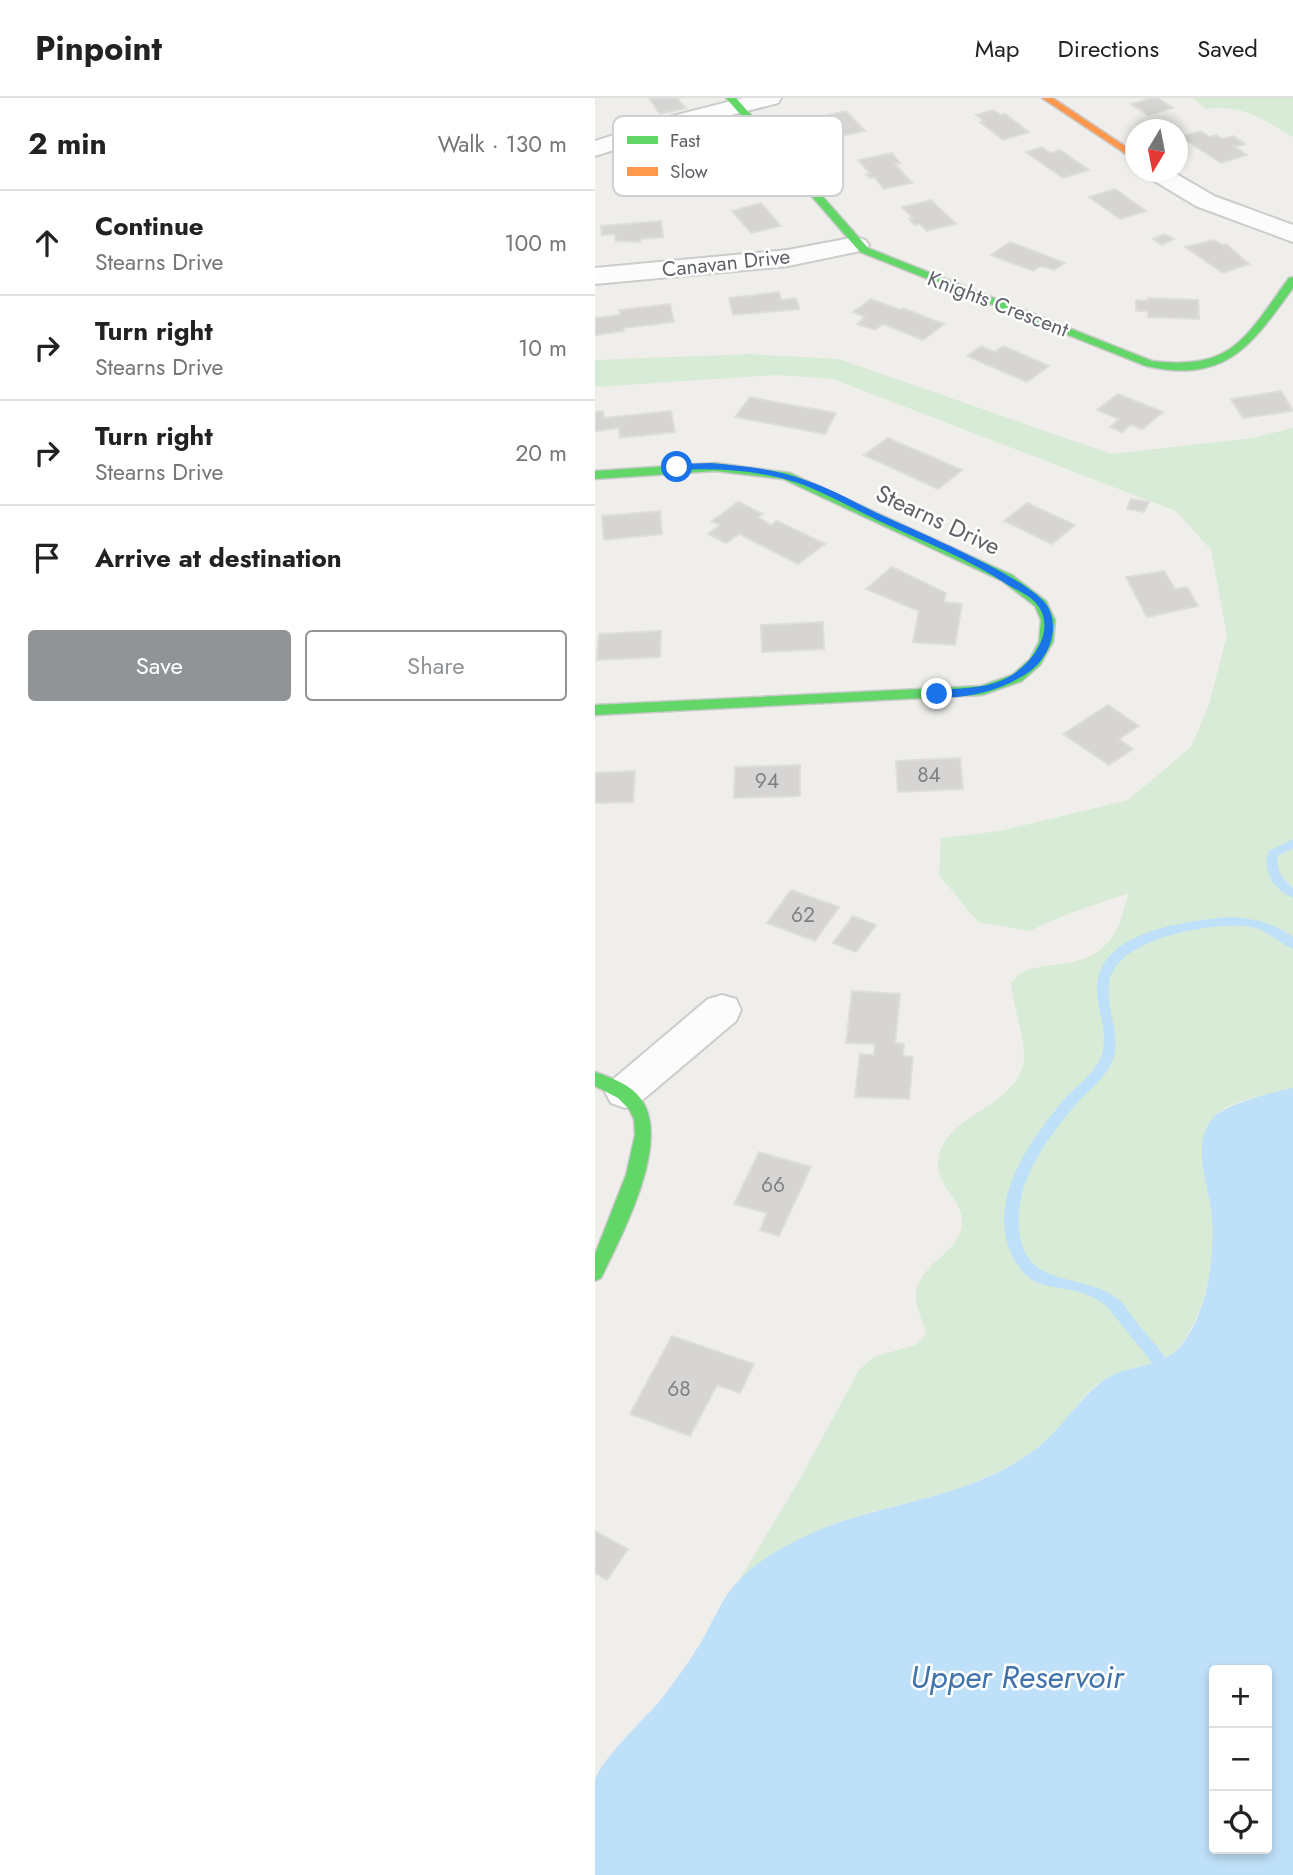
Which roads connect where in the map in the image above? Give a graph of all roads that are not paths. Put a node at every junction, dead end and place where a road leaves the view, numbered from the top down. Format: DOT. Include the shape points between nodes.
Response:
graph roads {
  1 [pos="771,98"];
  2 [pos="1047,98"];
  3 [pos="734,102"];
  4 [pos="693,116"];
  5 [pos="746,116"];
  6 [pos="613,143"];
  7 [pos="595,149"];
  8 [pos="1125,150"];
  9 [pos="1174,182"];
  10 [pos="814,196"];
  11 [pos="1293,234"];
  12 [pos="856,245"];
  13 [pos="595,276"];
  14 [pos="1293,280"];
  15 [pos="595,475"];
  16 [pos="595,710"];
  17 [pos="722,1010"];
  18 [pos="610,1085"];
  19 [pos="595,1273"];
  1 -- 3 [label="street"];
  2 -- 8 [label="street"];
  3 -- 4 [label="street"];
  3 -- 5 [label="street, Knights Crescent"];
  6 -- 7 [label="street"];
  9 -- 11 [label="street" via="1205,201"];
  10 -- 12 [label="street, Knights Crescent"];
  12 -- 13 [label="street, Canavan Drive" via="788,258"];
  12 -- 14 [label="street, Knights Crescent" via="1172,369 1208,368 1227,359"];
  15 -- 16 [label="street, Stearns Drive" via="711,466 786,476 1007,578 1036,598 1044,608 1049,629 1048,640 1033,664 1007,683 990,688"];
  17 -- 18 [label="street"];
  18 -- 19 [label="street" via="636,1105 643,1121 643,1140"];
}
